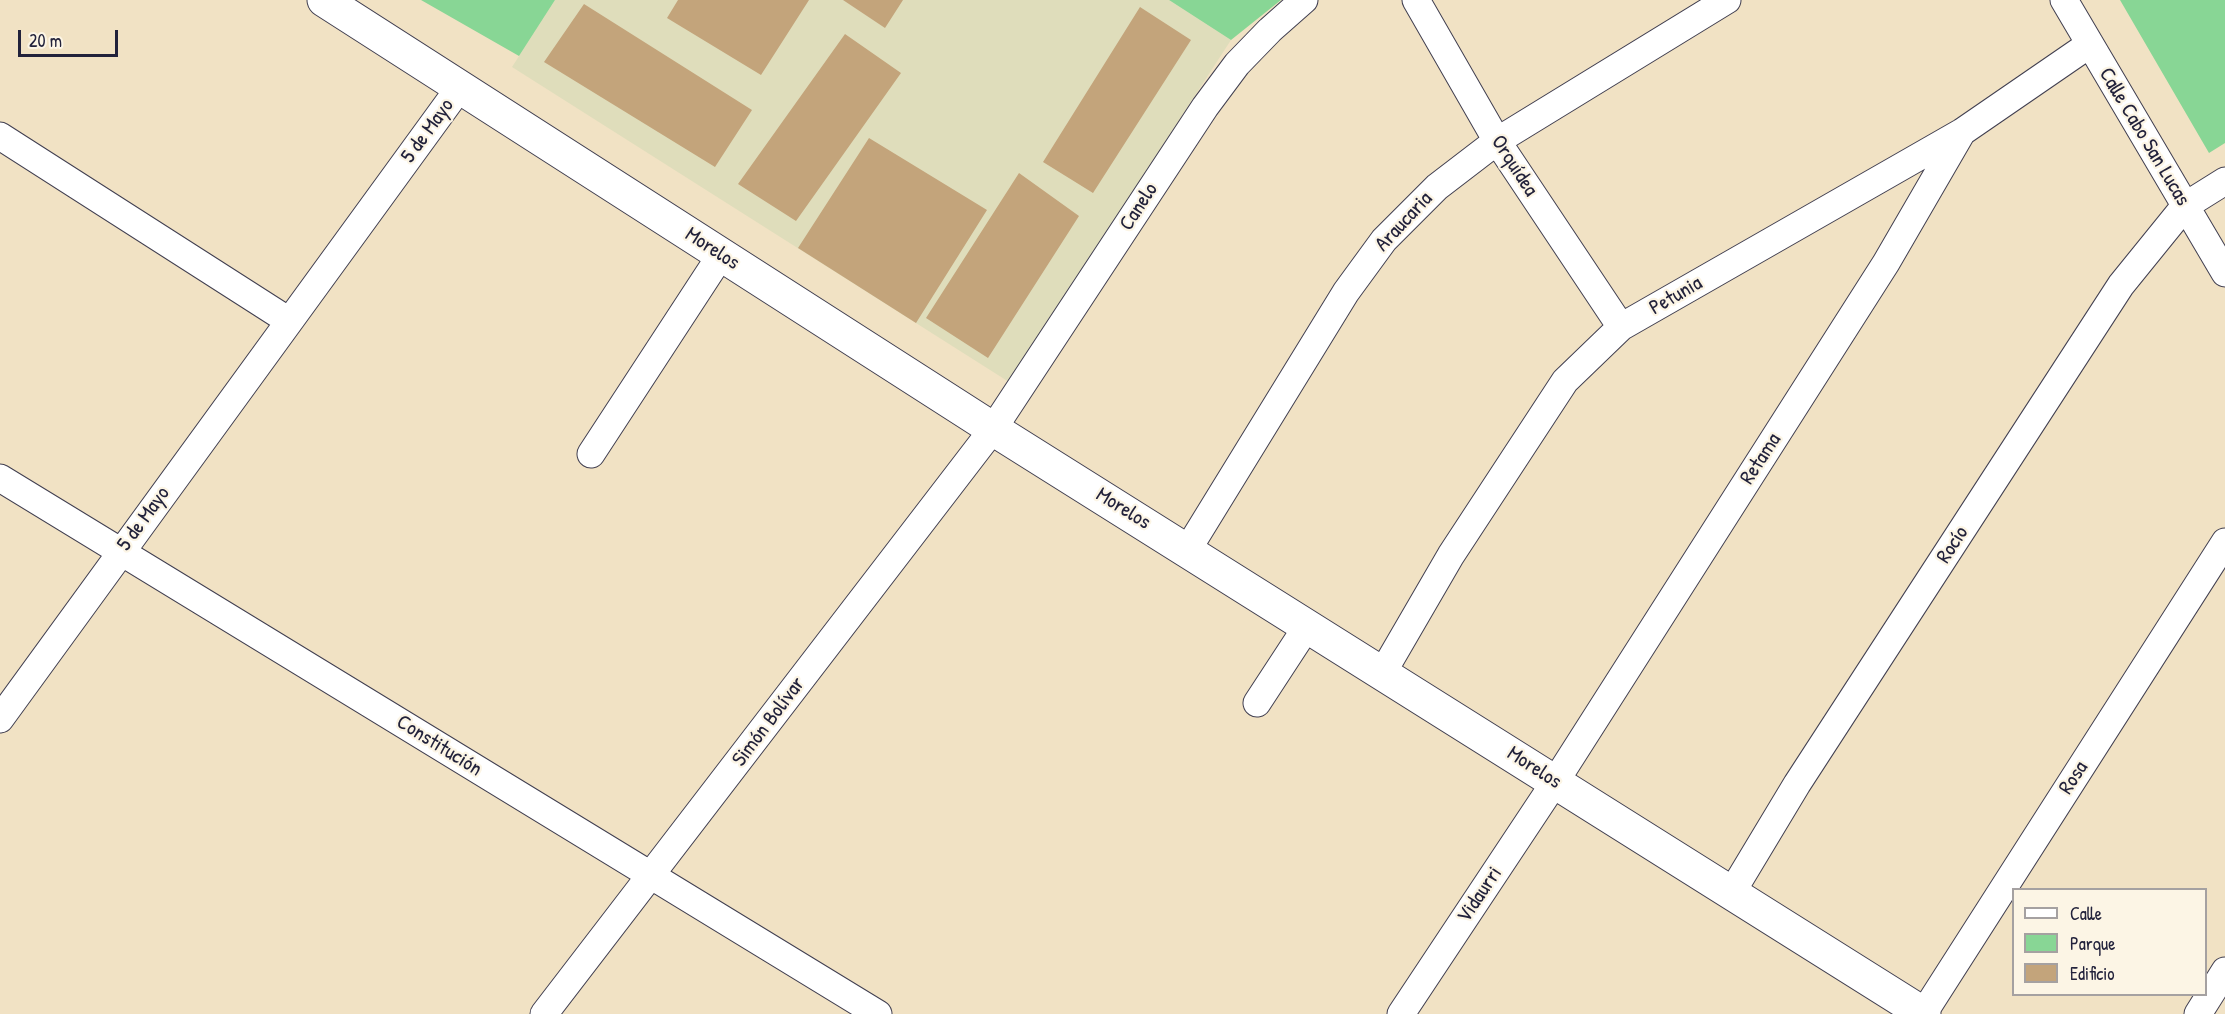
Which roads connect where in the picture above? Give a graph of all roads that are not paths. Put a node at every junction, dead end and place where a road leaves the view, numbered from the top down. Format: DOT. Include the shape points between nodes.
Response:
graph roads {
  1 [pos="1304,0"];
  2 [pos="1416,0"];
  3 [pos="1727,0"];
  4 [pos="2064,0"];
  5 [pos="342,5"];
  6 [pos="2090,44"];
  7 [pos="460,87"];
  8 [pos="1962,132"];
  9 [pos="0,136"];
  10 [pos="1497,141"];
  11 [pos="2225,181"];
  12 [pos="2185,206"];
  13 [pos="721,255"];
  14 [pos="2225,273"];
  15 [pos="290,321"];
  16 [pos="1621,327"];
  17 [pos="993,429"];
  18 [pos="591,454"];
  19 [pos="0,478"];
  20 [pos="2225,542"];
  21 [pos="1188,549"];
  22 [pos="120,552"];
  23 [pos="1308,626"];
  24 [pos="1383,672"];
  25 [pos="1257,703"];
  26 [pos="0,720"];
  27 [pos="1555,782"];
  28 [pos="651,877"];
  29 [pos="1732,892"];
  30 [pos="2225,971"];
  31 [pos="1407,1012"];
  32 [pos="544,1014"];
  33 [pos="878,1014"];
  34 [pos="1923,1014"];
  35 [pos="2198,1014"];
  1 -- 17 [label="street, Canelo" via="1237,64 1205,107"];
  2 -- 10 [label="street, Orquídea"];
  3 -- 10 [label="street, Araucaria"];
  4 -- 6 [label="street, Calle Cabo San Lucas"];
  5 -- 7 [label="street, Morelos"];
  6 -- 8 [label="street, Petunia"];
  6 -- 12 [label="street, Calle Cabo San Lucas"];
  7 -- 13 [label="street, Morelos"];
  7 -- 15 [label="street, 5 de Mayo"];
  8 -- 16 [label="street, Petunia"];
  8 -- 27 [label="street, Retama" via="1886,263"];
  9 -- 15 [label="street"];
  10 -- 16 [label="street, Orquídea"];
  10 -- 21 [label="street, Araucaria" via="1437,187 1384,240 1346,292"];
  11 -- 12 [label="street, Rocío"];
  12 -- 14 [label="street, Calle Cabo San Lucas"];
  12 -- 29 [label="street, Rocío" via="2121,285 1797,784"];
  13 -- 17 [label="street, Morelos"];
  13 -- 18 [label="street"];
  15 -- 22 [label="street, 5 de Mayo"];
  16 -- 24 [label="street, Petunia" via="1565,381 1451,555"];
  17 -- 21 [label="street, Morelos"];
  17 -- 28 [label="street, Simón Bolívar"];
  19 -- 22 [label="street, Constitución"];
  20 -- 34 [label="street, Rosa"];
  21 -- 23 [label="street, Morelos"];
  22 -- 26 [label="street, 5 de Mayo"];
  22 -- 28 [label="street, Constitución"];
  23 -- 24 [label="street, Morelos"];
  23 -- 25 [label="street"];
  24 -- 27 [label="street, Morelos"];
  27 -- 29 [label="street, Morelos"];
  27 -- 31 [label="street, Vidaurri"];
  28 -- 32 [label="street, Simón Bolívar"];
  28 -- 33 [label="street, Constitución"];
  29 -- 34 [label="street, Morelos"];
  30 -- 35 [label="street"];
}
